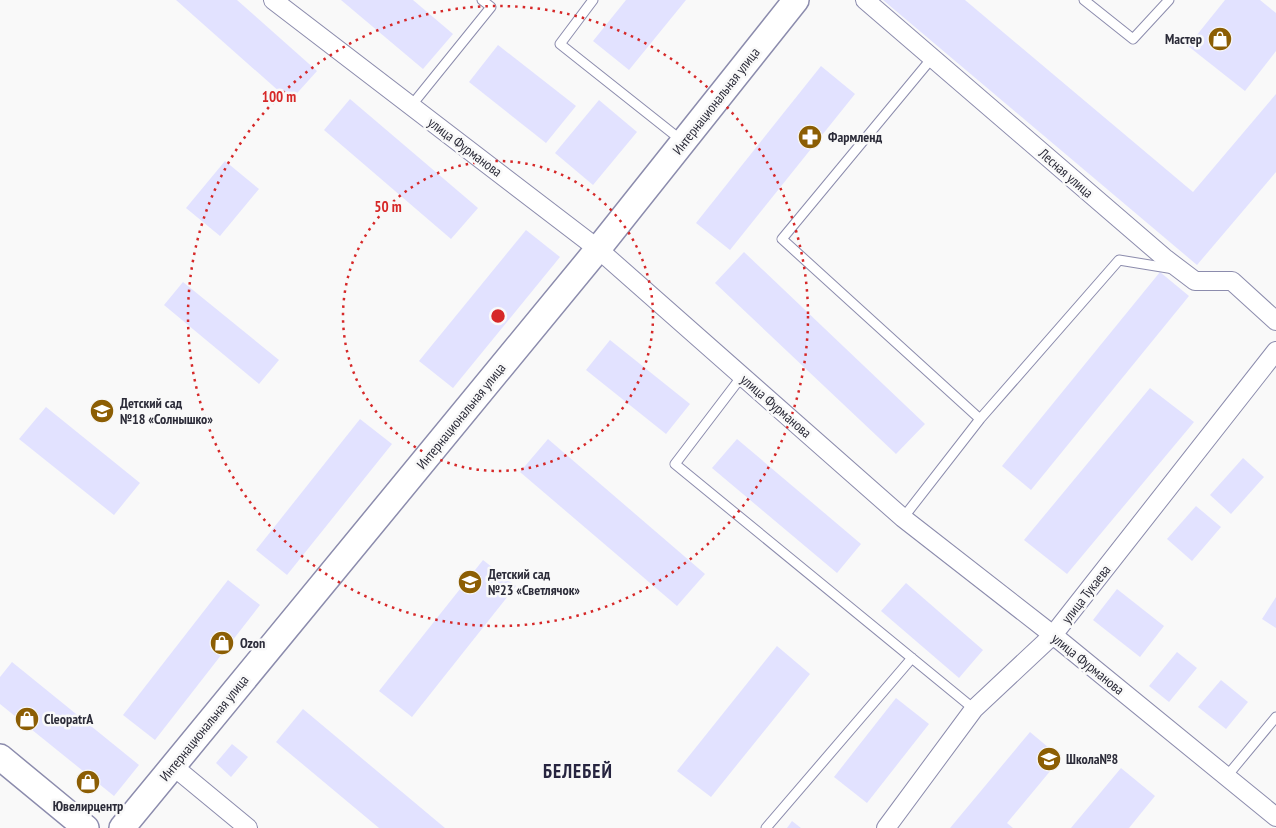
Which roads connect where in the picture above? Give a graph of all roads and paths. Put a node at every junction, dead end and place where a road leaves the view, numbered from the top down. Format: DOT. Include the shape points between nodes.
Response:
graph roads {
  1 [pos="273,0"];
  2 [pos="482,0"];
  3 [pos="593,0"];
  4 [pos="796,0"];
  5 [pos="865,0"];
  6 [pos="1084,0"];
  7 [pos="1169,0"];
  8 [pos="932,58"];
  9 [pos="411,106"];
  10 [pos="683,142"];
  11 [pos="598,249"];
  12 [pos="1181,270"];
  13 [pos="1276,321"];
  14 [pos="1276,351"];
  15 [pos="742,376"];
  16 [pos="980,419"];
  17 [pos="904,518"];
  18 [pos="1053,635"];
  19 [pos="912,658"];
  20 [pos="974,709"];
  21 [pos="1276,717"];
  22 [pos="0,757"];
  23 [pos="172,766"];
  24 [pos="1227,776"];
  25 [pos="1276,816"];
  26 [pos="86,828"];
  27 [pos="122,828"];
  28 [pos="248,828"];
  29 [pos="766,828"];
  30 [pos="886,828"];
  1 -- 9 [label="street, улица Фурманова"];
  2 -- 9 [label="lane" via="491,7"];
  3 -- 10 [label="lane" via="560,44"];
  4 -- 10 [label="street, Интернациональная улица"];
  5 -- 8 [label="street, Лесная улица"];
  6 -- 7 [label="lane" via="1133,39"];
  8 -- 12 [label="street, Лесная улица"];
  8 -- 16 [label="lane" via="782,240"];
  9 -- 11 [label="street, улица Фурманова"];
  10 -- 11 [label="street, Интернациональная улица"];
  11 -- 15 [label="street, улица Фурманова"];
  11 -- 23 [label="street, Интернациональная улица"];
  12 -- 13 [label="street, Лесная улица" via="1195,281 1232,281"];
  12 -- 16 [label="lane" via="1119,260"];
  14 -- 18 [label="street, улица Тукаева"];
  15 -- 17 [label="street, улица Фурманова"];
  15 -- 19 [label="lane" via="675,464"];
  16 -- 17 [label="lane"];
  17 -- 18 [label="street, улица Фурманова"];
  18 -- 20 [label="street, улица Тукаева"];
  18 -- 24 [label="street, улица Фурманова"];
  19 -- 20 [label="lane"];
  19 -- 29 [label="lane"];
  20 -- 30 [label="street, улица Тукаева"];
  21 -- 24 [label="lane"];
  22 -- 26 [label="street"];
  23 -- 27 [label="street, Интернациональная улица"];
  23 -- 28 [label="street"];
  24 -- 25 [label="street, улица Фурманова"];
}
